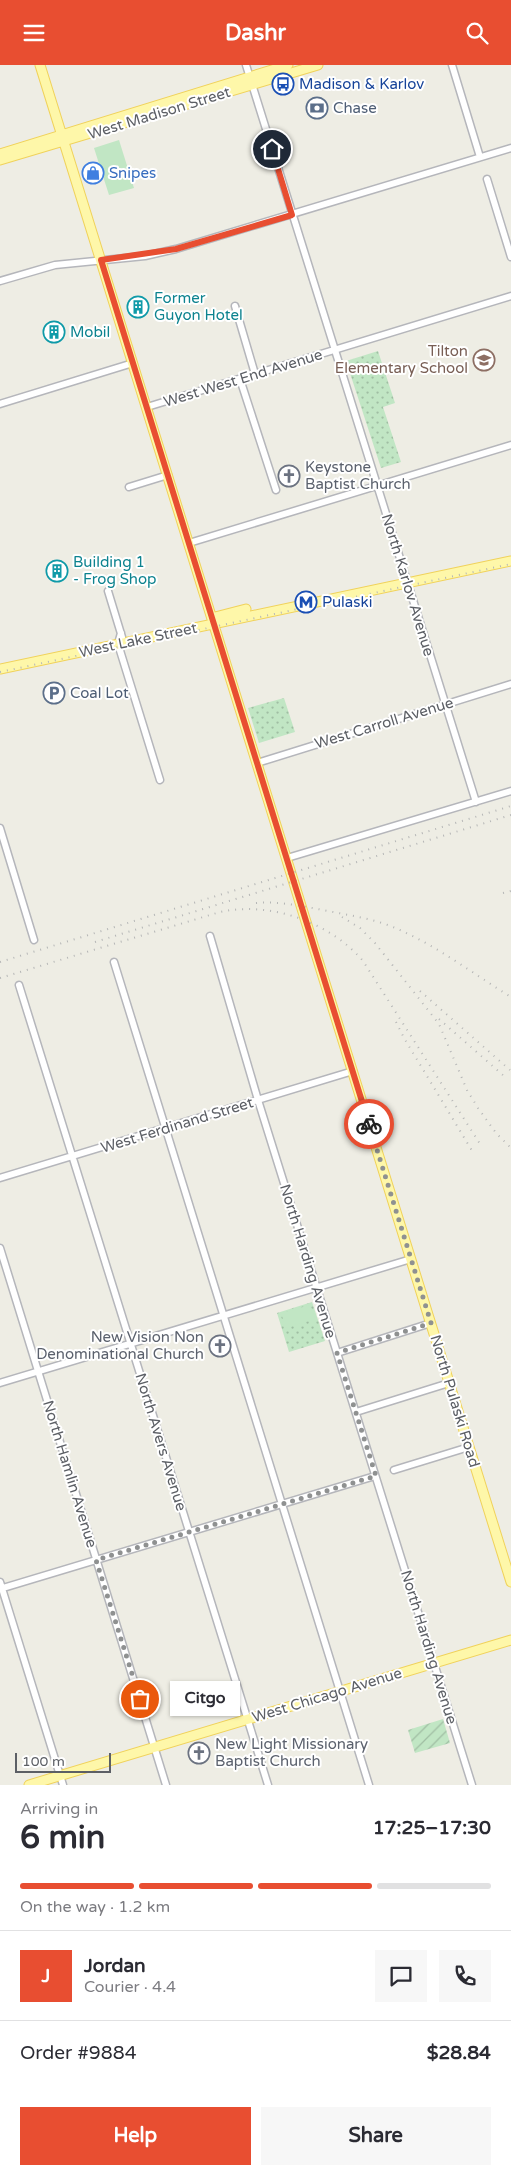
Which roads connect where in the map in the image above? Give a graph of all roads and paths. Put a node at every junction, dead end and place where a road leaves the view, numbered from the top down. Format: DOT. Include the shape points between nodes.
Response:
graph roads {
  1 [pos="40,65"];
  2 [pos="246,65"];
  3 [pos="288,65"];
  4 [pos="318,65"];
  5 [pos="452,65"];
  6 [pos="251,81"];
  7 [pos="63,138"];
  8 [pos="511,147"];
  9 [pos="0,154"];
  10 [pos="480,157"];
  11 [pos="0,160"];
  12 [pos="487,179"];
  13 [pos="292,215"];
  14 [pos="511,257"];
  15 [pos="101,260"];
  16 [pos="0,281"];
  17 [pos="511,296"];
  18 [pos="235,306"];
  19 [pos="334,350"];
  20 [pos="133,363"];
  21 [pos="255,374"];
  22 [pos="240,379"];
  23 [pos="0,404"];
  24 [pos="147,407"];
  25 [pos="511,445"];
  26 [pos="168,475"];
  27 [pos="377,485"];
  28 [pos="129,487"];
  29 [pos="276,490"];
  30 [pos="189,543"];
  31 [pos="511,555"];
  32 [pos="511,561"];
  33 [pos="511,567"];
  34 [pos="407,582"];
  35 [pos="108,591"];
  36 [pos="214,624"];
  37 [pos="121,643"];
  38 [pos="0,669"];
  39 [pos="511,684"];
  40 [pos="445,704"];
  41 [pos="257,763"];
  42 [pos="160,780"];
  43 [pos="511,791"];
  44 [pos="476,802"];
  45 [pos="0,831"];
  46 [pos="287,858"];
  47 [pos="210,936"];
  48 [pos="34,940"];
  49 [pos="114,962"];
  50 [pos="19,985"];
  51 [pos="353,1071"];
  52 [pos="258,1100"];
  53 [pos="166,1128"];
  54 [pos="72,1156"];
  55 [pos="0,1178"];
  56 [pos="0,1248"];
  57 [pos="411,1259"];
  58 [pos="317,1287"];
  59 [pos="224,1316"];
  60 [pos="431,1323"];
  61 [pos="130,1344"];
  62 [pos="337,1353"];
  63 [pos="38,1372"];
  64 [pos="0,1383"];
  65 [pos="449,1383"];
  66 [pos="356,1412"];
  67 [pos="470,1447"];
  68 [pos="394,1470"];
  69 [pos="376,1476"];
  70 [pos="282,1504"];
  71 [pos="189,1532"];
  72 [pos="96,1560"];
  73 [pos="511,1582"];
  74 [pos="1,1586"];
  75 [pos="511,1640"];
  76 [pos="434,1663"];
  77 [pos="340,1692"];
  78 [pos="248,1720"];
  79 [pos="154,1748"];
  80 [pos="60,1775"];
  81 [pos="28,1785"];
  82 [pos="63,1785"];
  83 [pos="166,1785"];
  84 [pos="268,1785"];
  85 [pos="369,1785"];
  86 [pos="472,1785"];
  1 -- 7 [label="main road, North Pulaski Road"];
  2 -- 6 [label="street, North Karlov Avenue"];
  3 -- 6 [label="main road, West Madison Street"];
  4 -- 6 [label="main road, West Madison Street"];
  5 -- 10 [label="street"];
  6 -- 7 [label="main road, West Madison Street"];
  6 -- 13 [label="street, North Karlov Avenue"];
  7 -- 9 [label="main road, West Madison Street"];
  7 -- 11 [label="main road, West Madison Street"];
  7 -- 15 [label="main road, North Pulaski Road"];
  8 -- 10 [label="street"];
  10 -- 13 [label="street"];
  12 -- 14 [label="street"];
  13 -- 15 [label="street" via="176,249"];
  13 -- 19 [label="street, North Karlov Avenue"];
  15 -- 16 [label="street" via="56,265"];
  15 -- 20 [label="main road, North Pulaski Road"];
  17 -- 19 [label="street, West West End Avenue"];
  18 -- 21 [label="street"];
  19 -- 21 [label="street, West West End Avenue"];
  19 -- 27 [label="street, North Karlov Avenue"];
  20 -- 23 [label="street"];
  20 -- 24 [label="main road, North Pulaski Road"];
  21 -- 22 [label="street, West West End Avenue"];
  22 -- 24 [label="street, West West End Avenue"];
  22 -- 29 [label="street"];
  24 -- 26 [label="main road, North Pulaski Road"];
  25 -- 27 [label="street"];
  26 -- 28 [label="street"];
  26 -- 30 [label="main road, North Pulaski Road"];
  27 -- 30 [label="street"];
  27 -- 34 [label="street, North Karlov Avenue"];
  30 -- 36 [label="main road, North Pulaski Road"];
  31 -- 34 [label="main road, West Lake Street"];
  32 -- 34 [label="main road, West Lake Street"];
  33 -- 34 [label="main road, West Lake Street"];
  34 -- 36 [label="main road, West Lake Street"];
  34 -- 40 [label="street, North Karlov Avenue"];
  35 -- 37 [label="street"];
  36 -- 37 [label="main road, West Lake Street"];
  36 -- 41 [label="main road, North Pulaski Road"];
  37 -- 38 [label="main road, West Lake Street"];
  37 -- 42 [label="street" via="121,655"];
  39 -- 40 [label="street, West Carroll Avenue"];
  40 -- 41 [label="street, West Carroll Avenue"];
  40 -- 44 [label="street, North Karlov Avenue"];
  41 -- 46 [label="main road, North Pulaski Road"];
  43 -- 44 [label="street"];
  44 -- 46 [label="street"];
  45 -- 48 [label="street"];
  46 -- 51 [label="main road, North Pulaski Road"];
  47 -- 52 [label="street, North Harding Avenue"];
  49 -- 53 [label="street"];
  50 -- 54 [label="street, North Avers Avenue"];
  51 -- 52 [label="street, West Ferdinand Street"];
  51 -- 57 [label="main road, North Pulaski Road"];
  52 -- 53 [label="street, West Ferdinand Street"];
  52 -- 58 [label="street, North Harding Avenue"];
  53 -- 54 [label="street, West Ferdinand Street"];
  53 -- 59 [label="street"];
  54 -- 55 [label="street, West Ferdinand Street"];
  54 -- 61 [label="street, North Avers Avenue"];
  56 -- 63 [label="street, North Hamlin Avenue"];
  57 -- 58 [label="street"];
  57 -- 60 [label="main road, North Pulaski Road"];
  58 -- 59 [label="street"];
  58 -- 62 [label="street, North Harding Avenue"];
  59 -- 61 [label="street"];
  59 -- 70 [label="street"];
  60 -- 62 [label="street"];
  60 -- 65 [label="main road, North Pulaski Road"];
  61 -- 63 [label="street"];
  61 -- 71 [label="street, North Avers Avenue"];
  62 -- 66 [label="street, North Harding Avenue"];
  63 -- 64 [label="street"];
  63 -- 72 [label="street, North Hamlin Avenue"];
  65 -- 66 [label="street"];
  65 -- 67 [label="main road, North Pulaski Road"];
  66 -- 69 [label="street, North Harding Avenue"];
  67 -- 68 [label="street"];
  67 -- 73 [label="main road, North Pulaski Road"];
  69 -- 70 [label="street"];
  69 -- 76 [label="street, North Harding Avenue"];
  70 -- 71 [label="street"];
  70 -- 77 [label="street"];
  71 -- 72 [label="street"];
  71 -- 78 [label="street, North Avers Avenue"];
  72 -- 74 [label="street"];
  72 -- 79 [label="street, North Hamlin Avenue"];
  74 -- 80 [label="street"];
  75 -- 76 [label="main road, West Chicago Avenue"];
  76 -- 77 [label="main road, West Chicago Avenue"];
  76 -- 86 [label="street, North Harding Avenue"];
  77 -- 78 [label="main road, West Chicago Avenue"];
  77 -- 85 [label="street"];
  78 -- 79 [label="main road, West Chicago Avenue"];
  78 -- 84 [label="street, North Avers Avenue"];
  79 -- 80 [label="main road, West Chicago Avenue"];
  79 -- 83 [label="street, North Hamlin Avenue"];
  80 -- 81 [label="main road, West Chicago Avenue"];
  80 -- 82 [label="street"];
}
